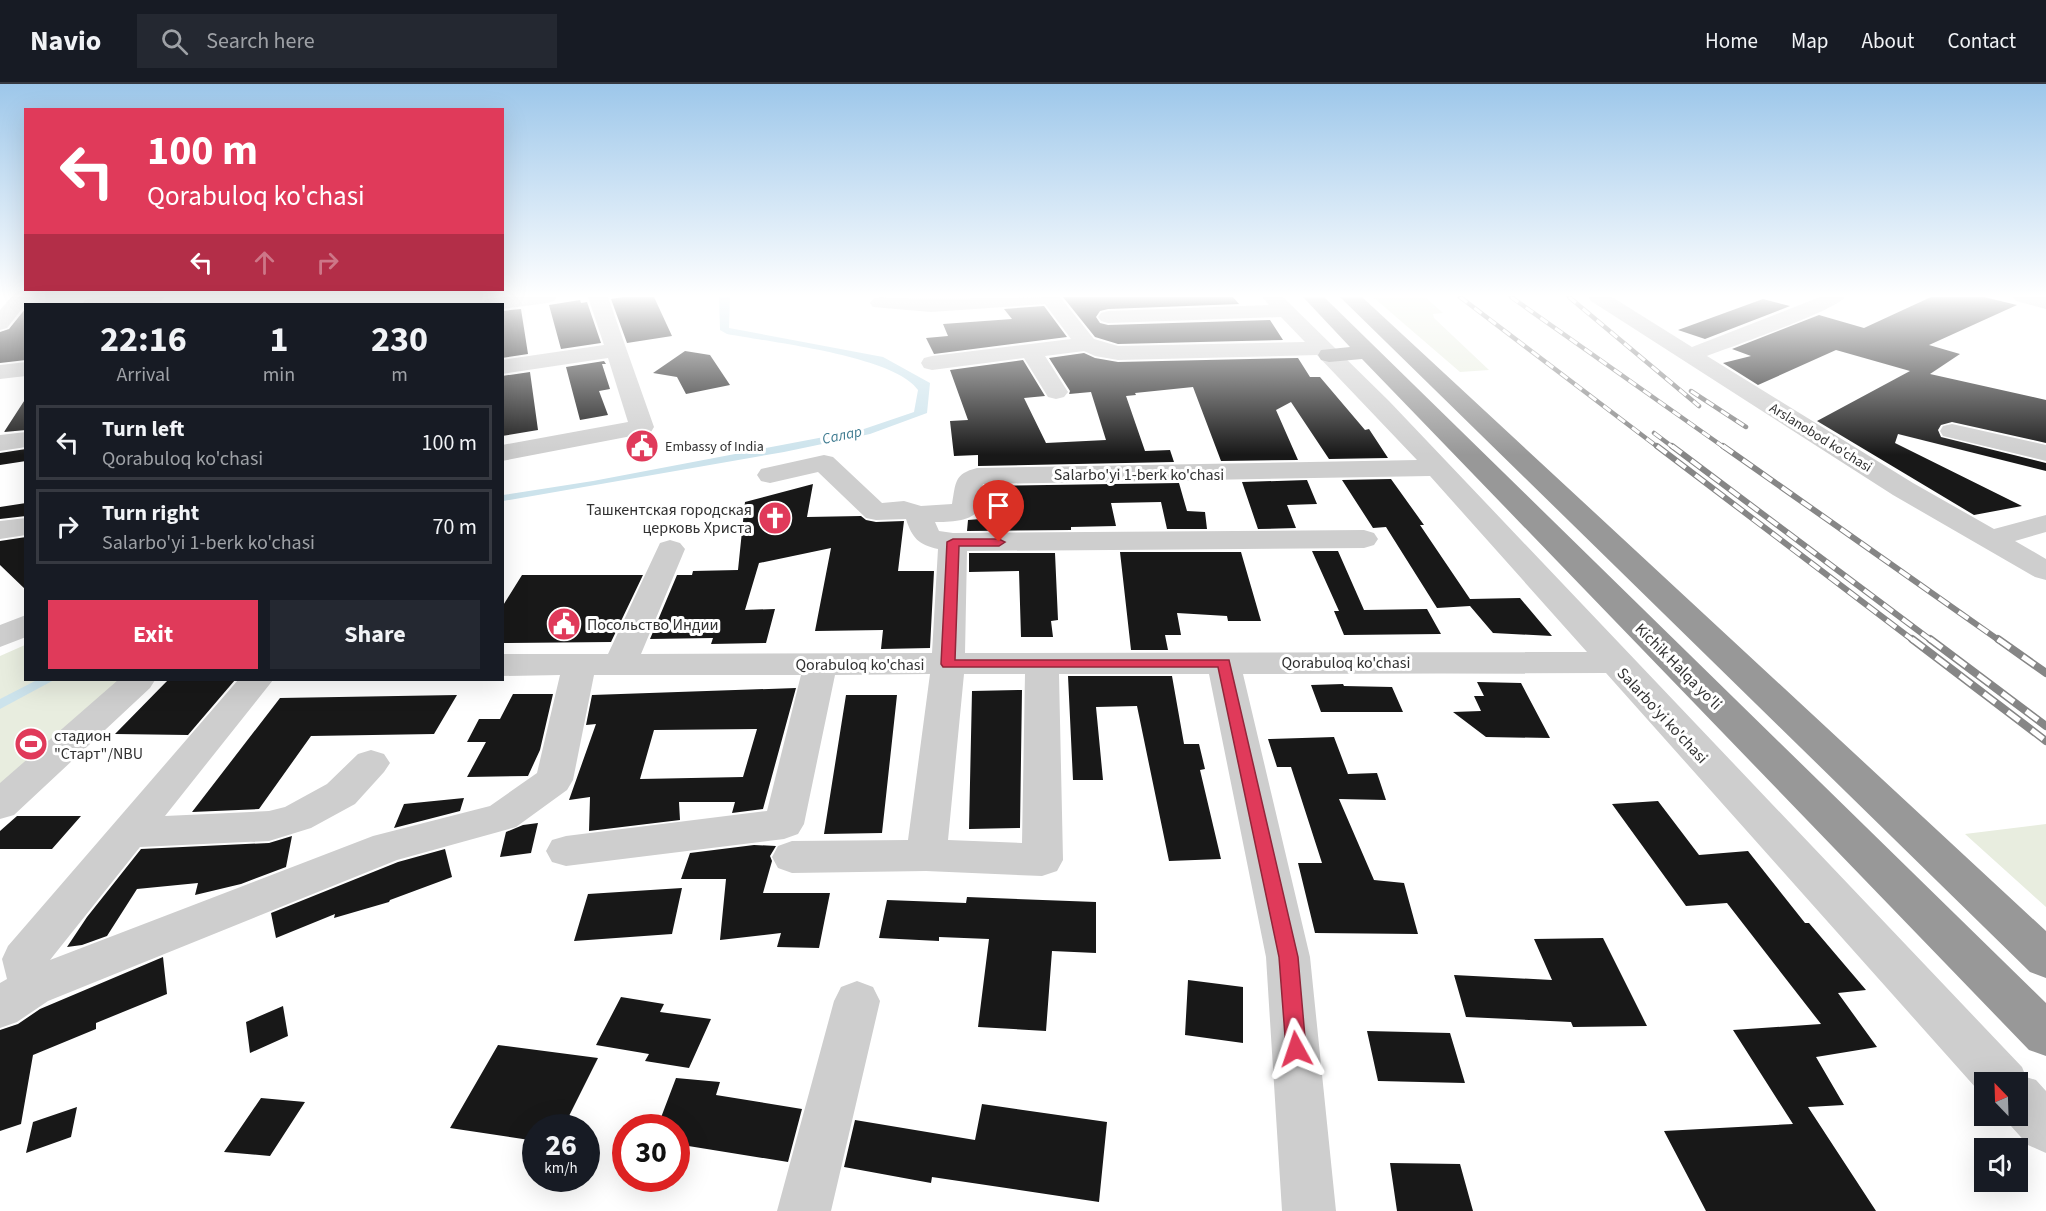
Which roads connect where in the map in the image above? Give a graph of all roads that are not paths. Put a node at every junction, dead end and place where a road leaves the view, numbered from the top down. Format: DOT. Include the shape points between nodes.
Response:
graph roads {
  1 [pos="616,350"];
  2 [pos="1042,350"];
  3 [pos="1100,350"];
  4 [pos="1364,350"];
  5 [pos="1407,350"];
  6 [pos="1681,350"];
  7 [pos="1704,350"];
  8 [pos="1031,351"];
  9 [pos="1326,351"];
  10 [pos="1368,352"];
  11 [pos="1690,355"];
  12 [pos="932,363"];
  13 [pos="504,367"];
  14 [pos="24,369"];
  15 [pos="0,372"];
  16 [pos="1056,392"];
  17 [pos="1952,430"];
  18 [pos="24,440"];
  19 [pos="0,443"];
  20 [pos="504,453"];
  21 [pos="2046,453"];
  22 [pos="1437,468"];
  23 [pos="771,475"];
  24 [pos="919,514"];
  25 [pos="2046,523"];
  26 [pos="24,526"];
  27 [pos="0,530"];
  28 [pos="1364,539"];
  29 [pos="1991,539"];
  30 [pos="953,542"];
  31 [pos="670,549"];
  32 [pos="2046,572"];
  33 [pos="24,626"];
  34 [pos="0,637"];
  35 [pos="1614,662"];
  36 [pos="1224,663"];
  37 [pos="820,664"];
  38 [pos="948,664"];
  39 [pos="1042,664"];
  40 [pos="504,665"];
  41 [pos="579,665"];
  42 [pos="620,665"];
  43 [pos="137,681"];
  44 [pos="255,681"];
  45 [pos="370,763"];
  46 [pos="0,805"];
  47 [pos="128,833"];
  48 [pos="566,851"];
  49 [pos="926,855"];
  50 [pos="792,856"];
  51 [pos="2046,959"];
  52 [pos="16,998"];
  53 [pos="857,1001"];
  54 [pos="2046,1035"];
  55 [pos="1994,1072"];
  56 [pos="2028,1108"];
  57 [pos="2046,1128"];
  58 [pos="804,1211"];
  59 [pos="1309,1211"];
  1 -- 13 [label="street"];
  1 -- 20 [label="street" via="642,427"];
  2 -- 8 [label="street"];
  3 -- 9 [label="street" via="1118,353"];
  4 -- 10 [label="highway, Kichik Halqa yo'li"];
  5 -- 51 [label="highway"];
  6 -- 11 [label="street, Arslanobod ko'chasi"];
  7 -- 11 [label="street"];
  8 -- 12 [label="street"];
  8 -- 16 [label="street"];
  9 -- 10 [label="highway"];
  9 -- 22 [label="street, Salarbo'yi ko'chasi"];
  10 -- 54 [label="highway, Kichik Halqa yo'li"];
  11 -- 29 [label="street, Arslanobod ko'chasi" via="1903,489"];
  14 -- 15 [label="street"];
  17 -- 21 [label="street"];
  18 -- 19 [label="street"];
  22 -- 24 [label="street, Salarbo'yi 1-berk ko'chasi" via="977,476 970,478 962,510"];
  22 -- 35 [label="street, Salarbo'yi ko'chasi"];
  23 -- 24 [label="street" via="824,463 876,512 904,509"];
  24 -- 30 [label="street" via="930,540"];
  25 -- 29 [label="street"];
  26 -- 27 [label="street"];
  28 -- 30 [label="street"];
  29 -- 32 [label="street, Arslanobod ko'chasi"];
  30 -- 38 [label="street"];
  31 -- 42 [label="street"];
  33 -- 34 [label="street"];
  35 -- 36 [label="street, Qorabuloq ko'chasi"];
  35 -- 55 [label="street, Salarbo'yi ko'chasi"];
  36 -- 39 [label="street, Qorabuloq ko'chasi"];
  36 -- 59 [label="street" via="1288,957"];
  37 -- 38 [label="street, Qorabuloq ko'chasi"];
  37 -- 42 [label="street, Qorabuloq ko'chasi"];
  37 -- 48 [label="street" via="784,824"];
  38 -- 39 [label="street, Qorabuloq ko'chasi"];
  38 -- 49 [label="street"];
  39 -- 49 [label="street" via="1042,860"];
  40 -- 41 [label="street, Qorabuloq ko'chasi"];
  41 -- 42 [label="street, Qorabuloq ko'chasi"];
  41 -- 52 [label="street" via="554,780 502,817 387,847"];
  43 -- 46 [label="street"];
  44 -- 47 [label="street"];
  45 -- 47 [label="street" via="341,794 297,818 269,826"];
  47 -- 52 [label="street" via="24,959"];
  49 -- 50 [label="street"];
  53 -- 58 [label="street"];
  56 -- 57 [label="street"];
}
